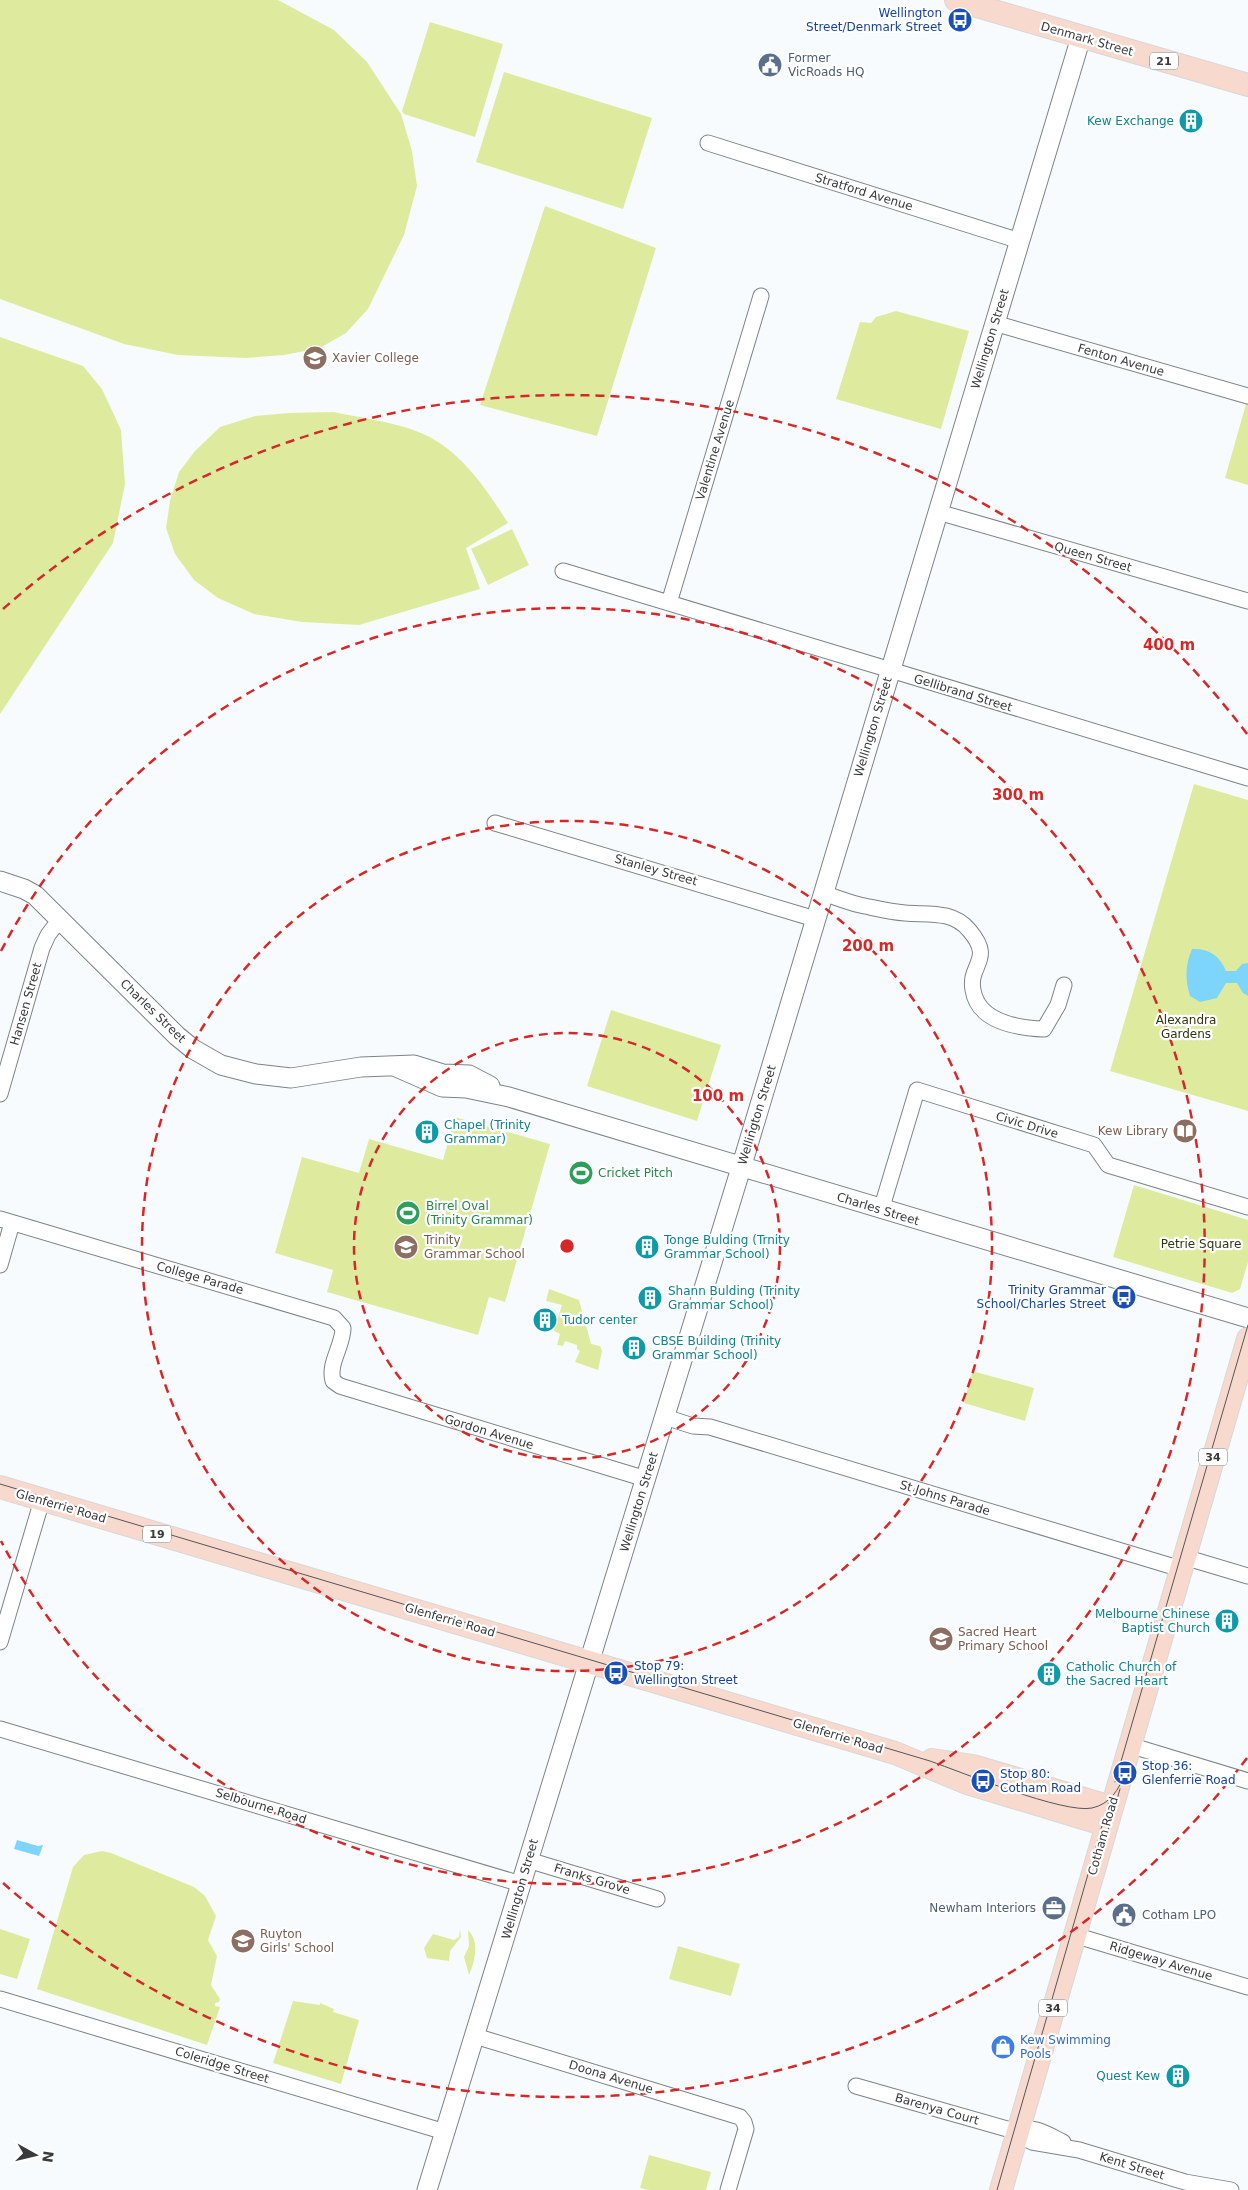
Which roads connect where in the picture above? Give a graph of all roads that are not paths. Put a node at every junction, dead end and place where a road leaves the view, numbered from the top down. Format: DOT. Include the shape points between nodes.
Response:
graph roads {
  1 [pos="956,0"];
  2 [pos="1081,37"];
  3 [pos="1248,85"];
  4 [pos="708,143"];
  5 [pos="1020,241"];
  6 [pos="761,296"];
  7 [pos="994,323"];
  8 [pos="1248,396"];
  9 [pos="938,512"];
  10 [pos="563,571"];
  11 [pos="1248,601"];
  12 [pos="669,603"];
  13 [pos="890,670"];
  14 [pos="1248,778"];
  15 [pos="495,823"];
  16 [pos="0,881"];
  17 [pos="823,893"];
  18 [pos="60,919"];
  19 [pos="815,919"];
  20 [pos="1064,985"];
  21 [pos="0,1094"];
  22 [pos="741,1168"];
  23 [pos="1248,1206"];
  24 [pos="881,1210"];
  25 [pos="6,1221"];
  26 [pos="0,1265"];
  27 [pos="1248,1318"];
  28 [pos="1248,1339"];
  29 [pos="333,1381"];
  30 [pos="666,1413"];
  31 [pos="646,1479"];
  32 [pos="0,1487"];
  33 [pos="42,1500"];
  34 [pos="1182,1563"];
  35 [pos="1248,1576"];
  36 [pos="0,1642"];
  37 [pos="590,1662"];
  38 [pos="0,1728"];
  39 [pos="1129,1745"];
  40 [pos="1248,1781"];
  41 [pos="1108,1816"];
  42 [pos="528,1860"];
  43 [pos="521,1884"];
  44 [pos="657,1899"];
  45 [pos="1074,1935"];
  46 [pos="1248,1987"];
  47 [pos="0,1999"];
  48 [pos="475,2036"];
  49 [pos="856,2086"];
  50 [pos="445,2132"];
  51 [pos="1018,2132"];
  52 [pos="1185,2182"];
  53 [pos="427,2190"];
  54 [pos="728,2190"];
  55 [pos="1001,2190"];
  56 [pos="1199,2190"];
  57 [pos="1231,2190"];
  1 -- 2 [label="main road, Denmark Street / 21"];
  2 -- 3 [label="main road, Denmark Street / 21"];
  2 -- 5 [label="street, Wellington Street"];
  4 -- 5 [label="street, Stratford Avenue"];
  5 -- 7 [label="street, Wellington Street"];
  6 -- 12 [label="street, Valentine Avenue"];
  7 -- 8 [label="street, Fenton Avenue"];
  7 -- 9 [label="street, Wellington Street"];
  9 -- 11 [label="street, Queen Street"];
  9 -- 13 [label="street, Wellington Street"];
  10 -- 12 [label="street, Gellibrand Street"];
  12 -- 13 [label="street, Gellibrand Street"];
  13 -- 14 [label="street, Gellibrand Street"];
  13 -- 17 [label="street, Wellington Street"];
  15 -- 19 [label="street, Stanley Street"];
  16 -- 18 [label="street, Charles Street" via="34,895"];
  17 -- 19 [label="street, Wellington Street"];
  17 -- 20 [label="street" via="857,904 906,913 935,913 957,920 979,942 982,959 974,974 972,990 980,1007 992,1017 1019,1028 1044,1029 1058,1005"];
  18 -- 21 [label="street, Hansen Street" via="50,930 42,948"];
  18 -- 22 [label="street, Charles Street" via="177,1036 221,1065 291,1078 361,1067 394,1066 434,1085 509,1097"];
  19 -- 22 [label="street, Wellington Street"];
  22 -- 24 [label="street, Charles Street"];
  22 -- 30 [label="street, Wellington Street"];
  23 -- 24 [label="street, Civic Drive" via="1108,1165 1094,1146 917,1090"];
  24 -- 27 [label="street, Charles Street"];
  25 -- 26 [label="street"];
  25 -- 29 [label="street, College Parade" via="334,1318 341,1324 343,1333 332,1370"];
  28 -- 34 [label="main road, Cotham Road / 34"];
  29 -- 31 [label="street, Gordon Avenue" via="359,1392"];
  30 -- 31 [label="street, Wellington Street"];
  30 -- 34 [label="street, St Johns Parade" via="696,1418 710,1427"];
  31 -- 37 [label="street, Wellington Street"];
  32 -- 33 [label="main road, Glenferrie Road / 19"];
  33 -- 36 [label="street"];
  33 -- 37 [label="main road, Glenferrie Road / 19"];
  34 -- 35 [label="street, St Johns Parade"];
  34 -- 39 [label="main road, Cotham Road / 34"];
  37 -- 41 [label="main road, Glenferrie Road / 19" via="899,1755 967,1783"];
  37 -- 42 [label="street, Wellington Street"];
  38 -- 43 [label="street, Selbourne Road"];
  39 -- 40 [label="street"];
  39 -- 41 [label="main road, Cotham Road / 34"];
  41 -- 45 [label="main road, Cotham Road / 34"];
  42 -- 43 [label="street, Wellington Street"];
  42 -- 44 [label="street, Franks Grove"];
  43 -- 48 [label="street, Wellington Street"];
  45 -- 46 [label="street, Ridgeway Avenue"];
  45 -- 51 [label="main road, Cotham Road / 34"];
  47 -- 50 [label="street, Coleridge Street"];
  48 -- 50 [label="street, Wellington Street"];
  48 -- 54 [label="street, Doona Avenue" via="736,2115 746,2129"];
  49 -- 51 [label="street, Barenya Court"];
  50 -- 53 [label="street, Wellington Street"];
  51 -- 52 [label="street, Kent Street" via="1032,2142 1079,2150"];
  51 -- 55 [label="main road, Cotham Road / 34"];
  52 -- 56 [label="street, Kent Street"];
  52 -- 57 [label="street, Kent Street"];
}
